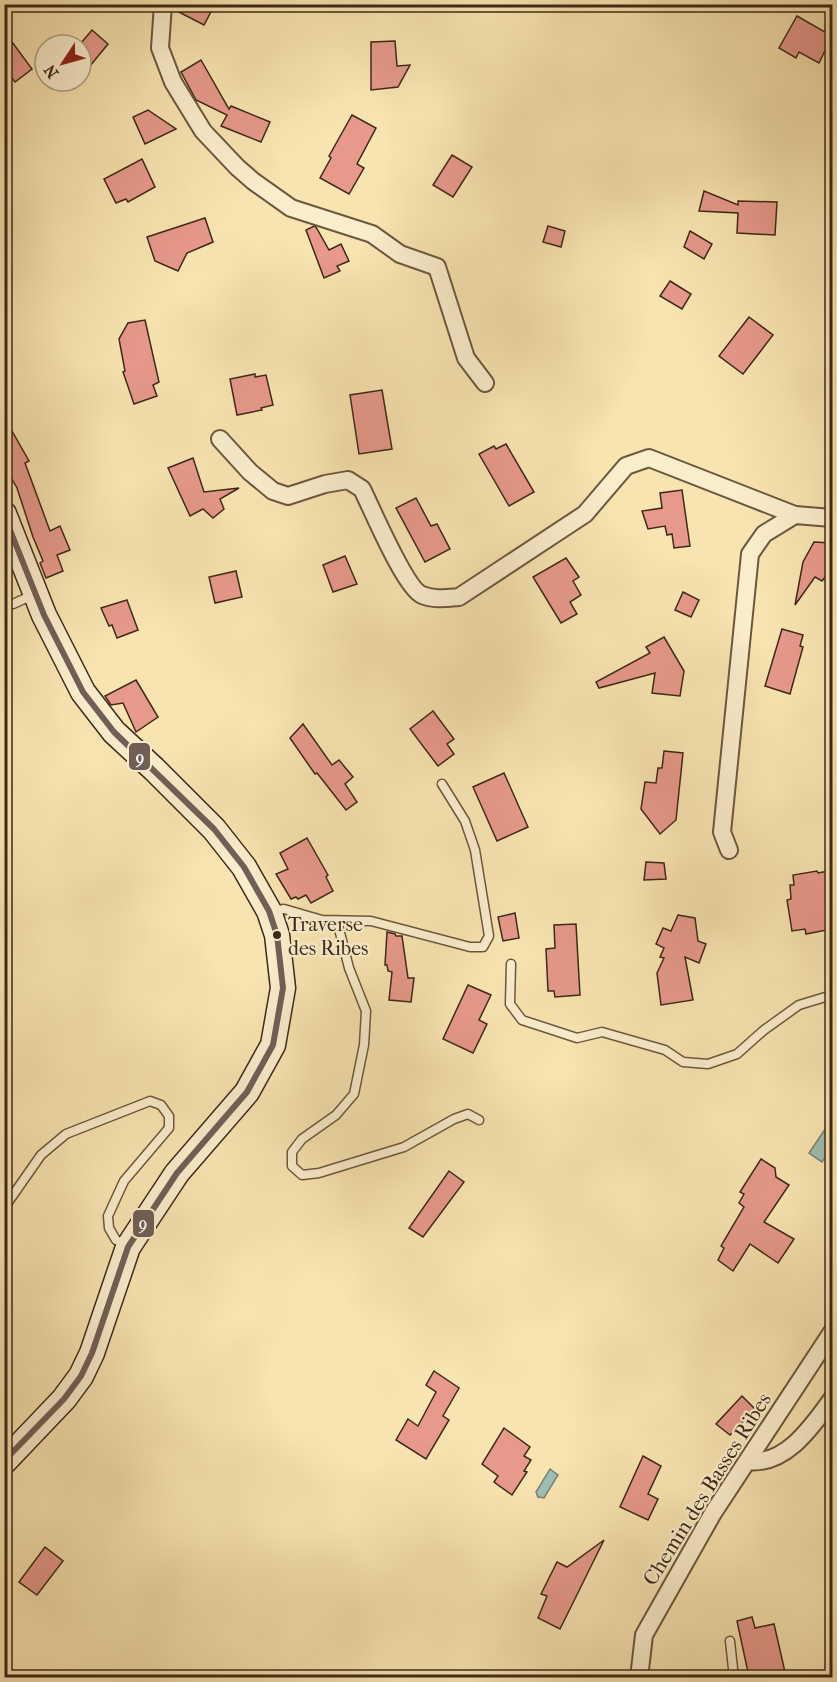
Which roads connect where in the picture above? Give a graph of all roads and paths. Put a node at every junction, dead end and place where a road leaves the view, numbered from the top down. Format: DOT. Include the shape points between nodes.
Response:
graph roads {
  1 [pos="163,4"];
  2 [pos="485,383"];
  3 [pos="220,439"];
  4 [pos="4,514"];
  5 [pos="795,515"];
  6 [pos="832,518"];
  7 [pos="35,594"];
  8 [pos="4,605"];
  9 [pos="442,784"];
  10 [pos="729,849"];
  11 [pos="269,911"];
  12 [pos="338,921"];
  13 [pos="511,964"];
  14 [pos="832,995"];
  15 [pos="479,1120"];
  16 [pos="4,1208"];
  17 [pos="128,1247"];
  18 [pos="832,1332"];
  19 [pos="832,1399"];
  20 [pos="748,1461"];
  21 [pos="4,1462"];
  22 [pos="730,1641"];
  23 [pos="832,1675"];
  24 [pos="639,1677"];
  25 [pos="734,1677"];
  26 [pos="829,1677"];
  1 -- 2 [label="street" via="160,48 173,82 203,131 253,181 291,208 372,234 400,254 437,267 465,358"];
  3 -- 5 [label="street" via="273,491 288,496 348,480 362,489 407,581 420,594 436,599 459,597 576,520 626,466 648,458"];
  4 -- 7 [label="main road"];
  5 -- 6 [label="street"];
  5 -- 10 [label="street" via="764,534 750,554 722,832"];
  7 -- 8 [label="lane"];
  7 -- 11 [label="main road" via="83,692 124,743 214,829"];
  9 -- 12 [label="lane" via="465,821 475,850 489,936 483,947 371,921"];
  11 -- 12 [label="lane" via="284,909"];
  11 -- 17 [label="main road" via="277,935 283,988 273,1045 247,1092 177,1173"];
  12 -- 15 [label="lane" via="366,1011 364,1045 354,1094 336,1114 302,1139 292,1152 292,1166 302,1175 318,1173 404,1147 468,1114"];
  13 -- 14 [label="lane" via="510,1004 522,1020 577,1038 602,1032 665,1050 683,1062 708,1064 737,1054 799,1005"];
  16 -- 17 [label="lane" via="41,1155 66,1134 150,1101 161,1105 169,1116 169,1128 124,1181 108,1216 116,1239"];
  17 -- 21 [label="main road" via="81,1376"];
  18 -- 20 [label="street, Chemin des Basses Ribes"];
  19 -- 20 [label="street" via="808,1431 789,1448 760,1463"];
  20 -- 24 [label="street, Chemin des Basses Ribes" via="713,1513 644,1635"];
  22 -- 25 [label="lane"];
  23 -- 26 [label="lane"];
}
